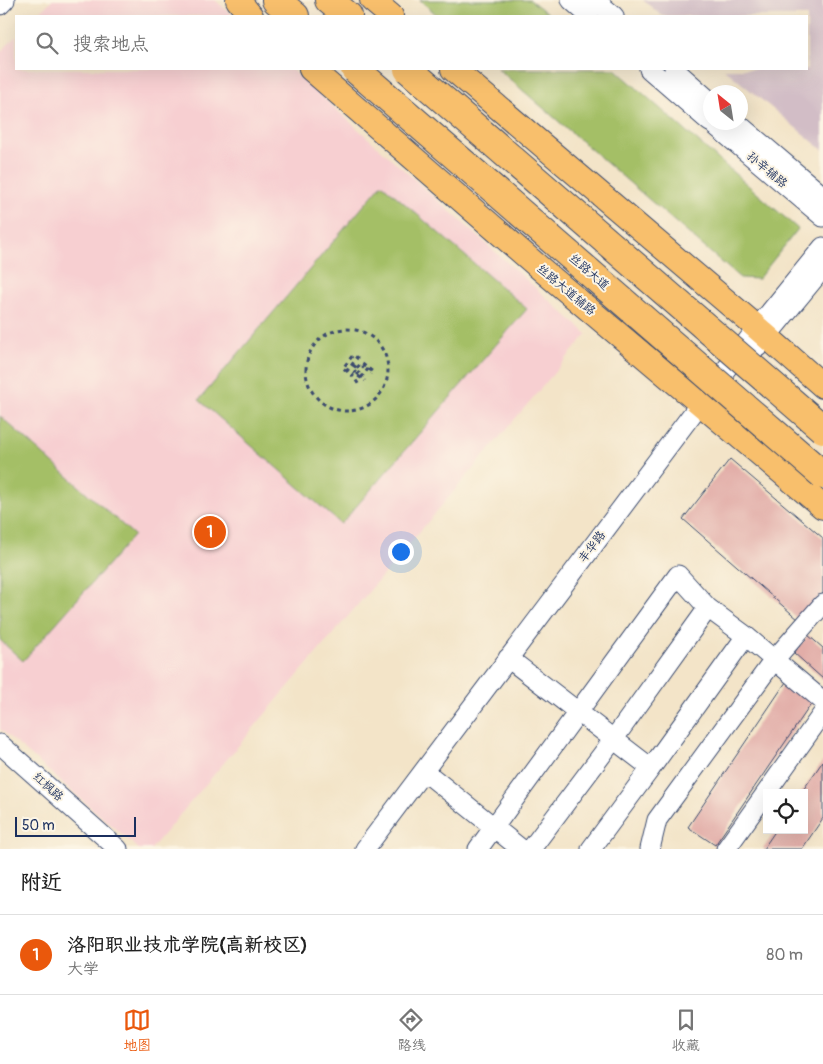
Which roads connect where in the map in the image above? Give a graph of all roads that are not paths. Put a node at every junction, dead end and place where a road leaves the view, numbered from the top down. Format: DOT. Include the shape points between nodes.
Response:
graph roads {
  1 [pos="5,0"];
  2 [pos="238,0"];
  3 [pos="276,0"];
  4 [pos="329,0"];
  5 [pos="372,0"];
  6 [pos="570,0"];
  7 [pos="595,0"];
  8 [pos="0,5"];
  9 [pos="250,15"];
  10 [pos="294,15"];
  11 [pos="347,15"];
  12 [pos="390,15"];
  13 [pos="588,15"];
  14 [pos="613,15"];
  15 [pos="312,70"];
  16 [pos="356,70"];
  17 [pos="409,70"];
  18 [pos="454,70"];
  19 [pos="650,70"];
  20 [pos="675,70"];
  21 [pos="703,94"];
  22 [pos="703,115"];
  23 [pos="720,130"];
  24 [pos="745,130"];
  25 [pos="823,196"];
  26 [pos="823,217"];
  27 [pos="823,247"];
  28 [pos="823,268"];
  29 [pos="762,332"];
  30 [pos="823,386"];
  31 [pos="704,407"];
  32 [pos="823,429"];
  33 [pos="823,475"];
  34 [pos="823,507"];
  35 [pos="823,604"];
  36 [pos="708,608"];
  37 [pos="746,636"];
  38 [pos="774,660"];
  39 [pos="513,662"];
  40 [pos="823,700"];
  41 [pos="578,713"];
  42 [pos="823,713"];
  43 [pos="613,740"];
  44 [pos="0,744"];
  45 [pos="651,768"];
  46 [pos="429,774"];
  47 [pos="494,828"];
  48 [pos="118,849"];
  49 [pos="365,849"];
  50 [pos="380,849"];
  51 [pos="478,849"];
  52 [pos="521,849"];
  53 [pos="531,849"];
  54 [pos="591,849"];
  55 [pos="650,849"];
  56 [pos="726,849"];
  1 -- 8 [label="street"];
  2 -- 9 [label="main road"];
  3 -- 10 [label="highway"];
  4 -- 11 [label="highway"];
  5 -- 12 [label="main road"];
  6 -- 13 [label="street"];
  7 -- 14 [label="street"];
  15 -- 31 [label="main road, 丝路大道辅路"];
  16 -- 33 [label="highway, 丝路大道, bridge"];
  17 -- 32 [label="highway, bridge"];
  18 -- 29 [label="main road"];
  19 -- 22 [label="street, 孙辛辅路"];
  20 -- 21 [label="street"];
  23 -- 26 [label="street, 孙辛辅路"];
  24 -- 25 [label="street, 孙辛辅路"];
  27 -- 29 [label="street, 丰华路"];
  28 -- 29 [label="street, 丰华路"];
  29 -- 30 [label="main road"];
  29 -- 31 [label="street, 丰华路"];
  31 -- 34 [label="main road, 丝路大道辅路"];
  31 -- 39 [label="street, 丰华路"];
  35 -- 38 [label="street"];
  36 -- 37 [label="street"];
  36 -- 41 [label="street" via="678,575"];
  36 -- 43 [label="street"];
  37 -- 38 [label="street"];
  37 -- 45 [label="street"];
  38 -- 40 [label="street"];
  38 -- 55 [label="street" via="657,820"];
  39 -- 41 [label="street"];
  39 -- 46 [label="street, 丰华路"];
  41 -- 43 [label="street"];
  41 -- 47 [label="street"];
  42 -- 56 [label="street"];
  43 -- 45 [label="street"];
  43 -- 53 [label="street"];
  44 -- 48 [label="street, 红枫路"];
  45 -- 54 [label="street"];
  46 -- 47 [label="street"];
  46 -- 49 [label="street, 丰华路"];
  46 -- 50 [label="street, 丰华路"];
  47 -- 51 [label="street"];
  47 -- 52 [label="street"];
}
